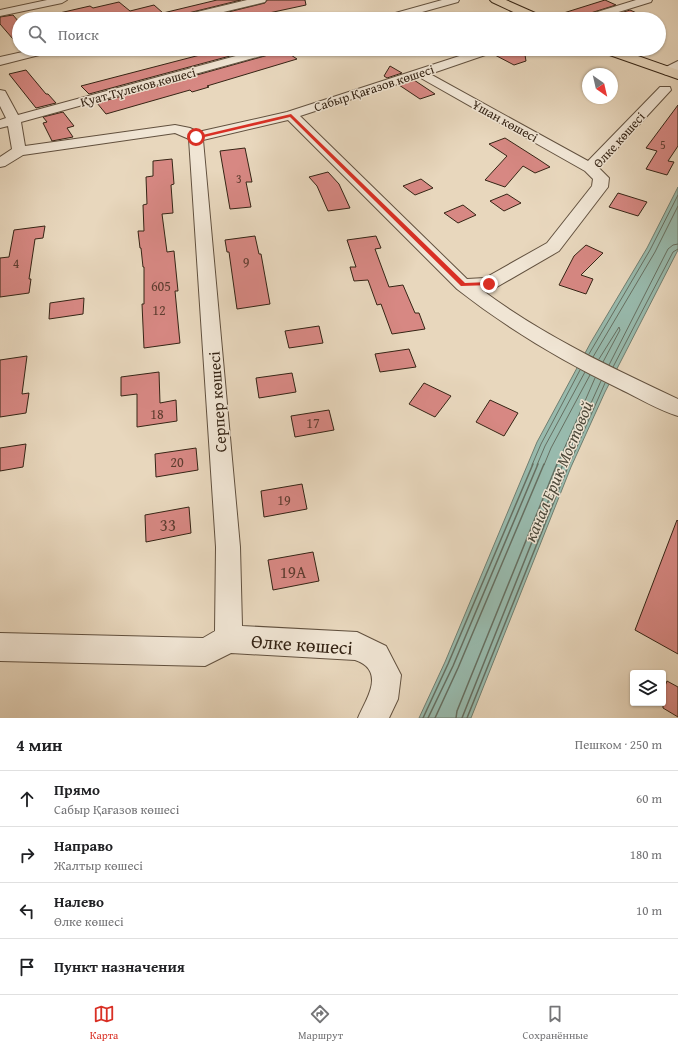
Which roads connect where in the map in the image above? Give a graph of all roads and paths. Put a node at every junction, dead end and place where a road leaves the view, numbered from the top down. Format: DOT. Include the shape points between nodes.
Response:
graph roads {
  1 [pos="62,0"];
  2 [pos="261,0"];
  3 [pos="454,0"];
  4 [pos="496,0"];
  5 [pos="647,0"];
  6 [pos="210,12"];
  7 [pos="410,12"];
  8 [pos="523,12"];
  9 [pos="608,12"];
  10 [pos="0,13"];
  11 [pos="21,56"];
  12 [pos="249,56"];
  13 [pos="472,56"];
  14 [pos="629,56"];
  15 [pos="0,61"];
  16 [pos="675,70"];
  17 [pos="420,73"];
  18 [pos="665,90"];
  19 [pos="0,94"];
  20 [pos="291,115"];
  21 [pos="14,120"];
  22 [pos="0,124"];
  23 [pos="196,137"];
  24 [pos="19,151"];
  25 [pos="1,167"];
  26 [pos="590,168"];
  27 [pos="463,285"];
  28 [pos="678,408"];
  29 [pos="229,639"];
  30 [pos="0,647"];
  31 [pos="372,718"];
  1 -- 10 [label="street"];
  2 -- 6 [label="street"];
  3 -- 7 [label="street"];
  4 -- 8 [label="main road"];
  5 -- 9 [label="street"];
  11 -- 15 [label="street"];
  12 -- 21 [label="street, Қуат Түлеков көшесі"];
  13 -- 17 [label="street, Сабыр Қағазов көшесі"];
  14 -- 16 [label="main road"];
  17 -- 20 [label="street, Сабыр Қағазов көшесі"];
  17 -- 26 [label="street, Ұшан көшесі"];
  18 -- 26 [label="street, Өлке көшесі"];
  19 -- 21 [label="street"];
  20 -- 23 [label="street, Сабыр Қағазов көшесі"];
  20 -- 27 [label="street"];
  21 -- 22 [label="street, Қуат Түлеков көшесі"];
  21 -- 24 [label="street"];
  23 -- 24 [label="street" via="175,129"];
  23 -- 29 [label="street, Серпер көшесі" via="228,547"];
  24 -- 25 [label="street"];
  26 -- 27 [label="street, Өлке көшесі" via="601,178 600,187 553,247 489,284"];
  27 -- 28 [label="street" via="488,305 570,355"];
  29 -- 30 [label="street" via="204,652"];
  29 -- 31 [label="street, Өлке көшесі" via="357,646 376,656 387,675 383,699"];
}
